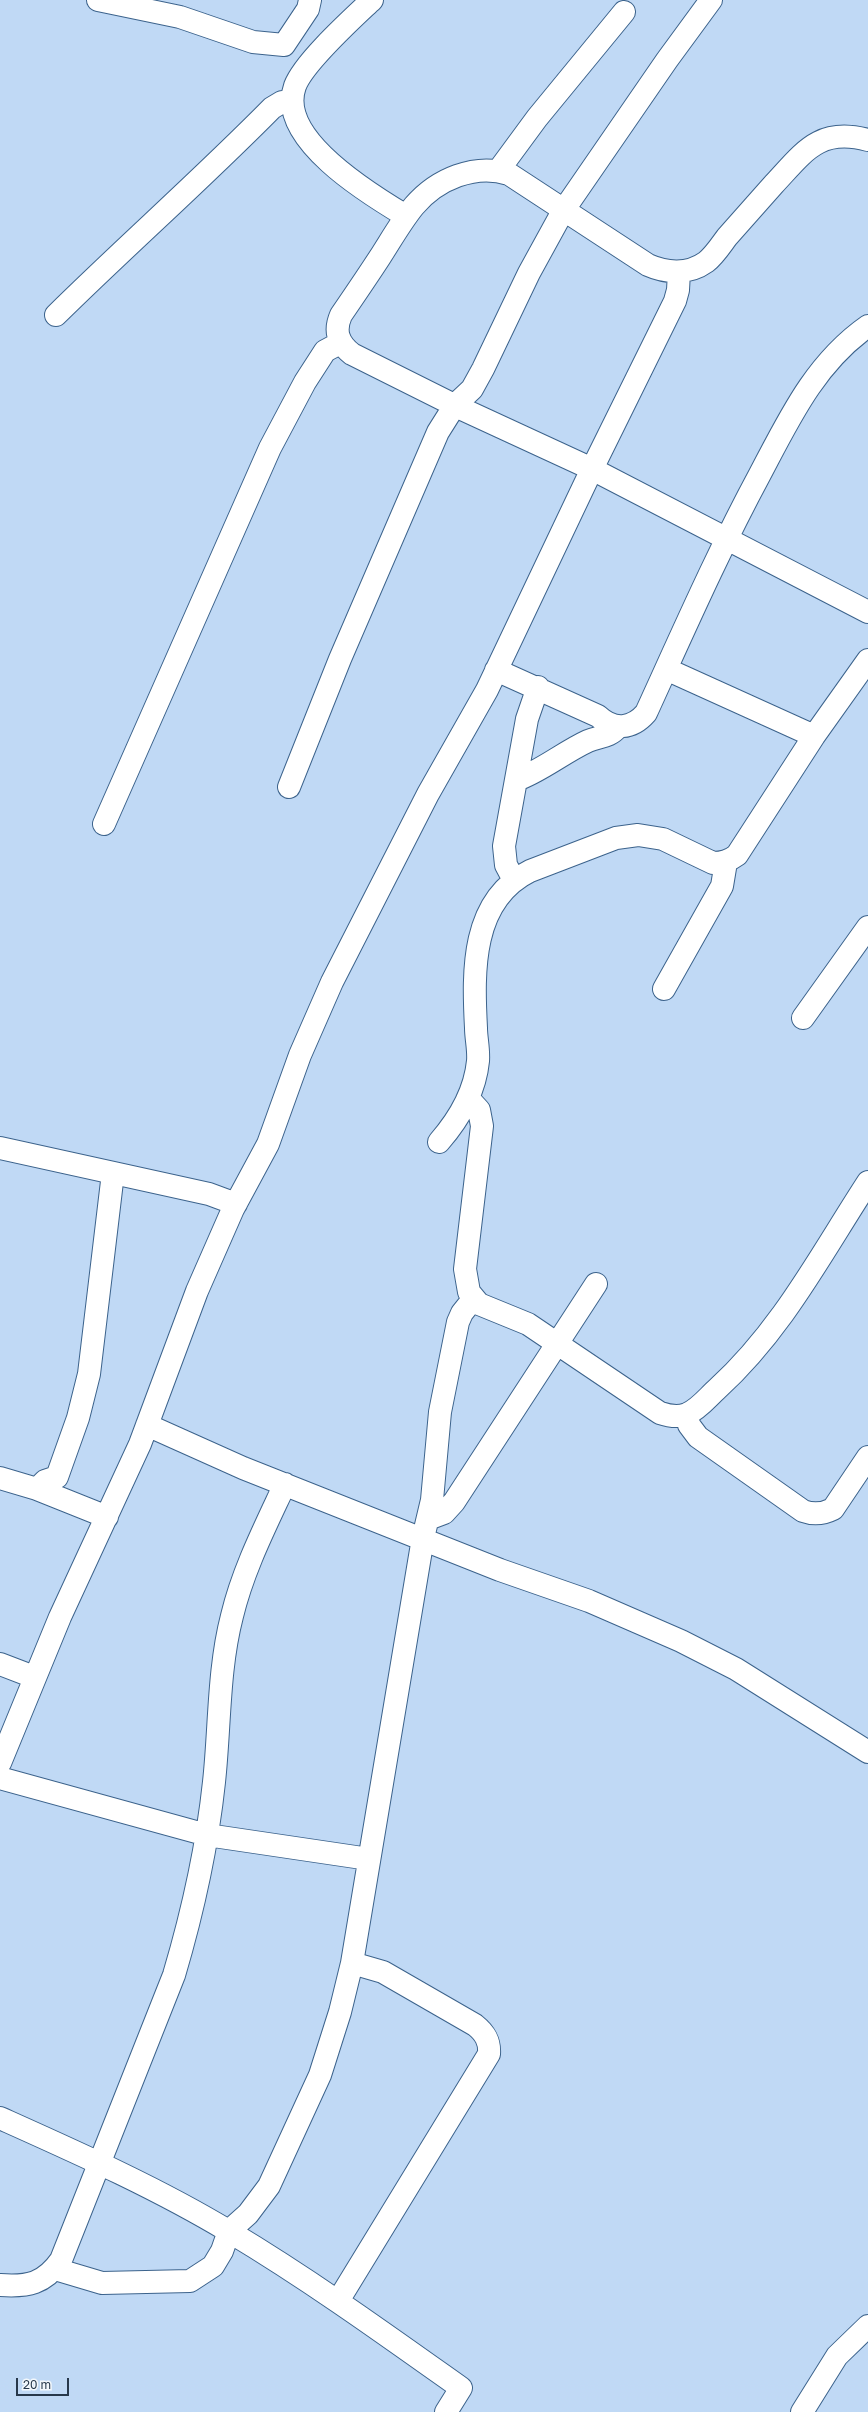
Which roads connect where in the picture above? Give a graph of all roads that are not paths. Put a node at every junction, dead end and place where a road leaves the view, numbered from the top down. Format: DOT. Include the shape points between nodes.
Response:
graph roads {
  1 [pos="98,0"];
  2 [pos="310,0"];
  3 [pos="372,0"];
  4 [pos="711,0"];
  5 [pos="624,12"];
  6 [pos="292,103"];
  7 [pos="868,140"];
  8 [pos="498,171"];
  9 [pos="563,211"];
  10 [pos="406,216"];
  11 [pos="679,272"];
  12 [pos="56,315"];
  13 [pos="868,326"];
  14 [pos="340,342"];
  15 [pos="455,405"];
  16 [pos="592,469"];
  17 [pos="726,538"];
  18 [pos="868,612"];
  19 [pos="868,660"];
  20 [pos="666,668"];
  21 [pos="496,670"];
  22 [pos="538,687"];
  23 [pos="618,727"];
  24 [pos="814,736"];
  25 [pos="516,780"];
  26 [pos="289,787"];
  27 [pos="104,824"];
  28 [pos="726,862"];
  29 [pos="514,880"];
  30 [pos="868,927"];
  31 [pos="664,990"];
  32 [pos="803,1018"];
  33 [pos="468,1098"];
  34 [pos="439,1142"];
  35 [pos="0,1148"];
  36 [pos="113,1173"];
  37 [pos="868,1182"];
  38 [pos="236,1204"];
  39 [pos="596,1284"];
  40 [pos="474,1298"];
  41 [pos="556,1342"];
  42 [pos="687,1414"];
  43 [pos="147,1425"];
  44 [pos="868,1457"];
  45 [pos="0,1478"];
  46 [pos="285,1484"];
  47 [pos="37,1489"];
  48 [pos="106,1517"];
  49 [pos="425,1529"];
  50 [pos="0,1664"];
  51 [pos="34,1677"];
  52 [pos="868,1752"];
  53 [pos="0,1763"];
  54 [pos="0,1778"];
  55 [pos="207,1835"];
  56 [pos="369,1859"];
  57 [pos="352,1963"];
  58 [pos="0,2118"];
  59 [pos="100,2162"];
  60 [pos="229,2232"];
  61 [pos="55,2269"];
  62 [pos="0,2285"];
  63 [pos="338,2301"];
  64 [pos="868,2326"];
  65 [pos="446,2412"];
  66 [pos="802,2412"];
  1 -- 2 [label="street" via="180,17 252,42 284,45 308,10"];
  3 -- 6 [label="street" via="327,44 300,77 295,85"];
  4 -- 9 [label="street"];
  5 -- 8 [label="street" via="537,118"];
  6 -- 10 [label="street" via="298,123 318,151 368,192"];
  6 -- 12 [label="street" via="282,102 272,108 201,179 140,233"];
  7 -- 11 [label="street" via="850,135 836,136 808,148 706,262"];
  8 -- 9 [label="street" via="520,180"];
  8 -- 10 [label="street" via="479,170 453,178 426,195"];
  9 -- 11 [label="street" via="648,265"];
  9 -- 15 [label="street" via="528,273 472,389"];
  10 -- 14 [label="street" via="341,315 337,329"];
  11 -- 16 [label="street" via="675,302"];
  13 -- 17 [label="street" via="827,362 805,391"];
  14 -- 15 [label="street" via="352,354"];
  14 -- 27 [label="street" via="325,351 305,382 270,448"];
  15 -- 16 [label="street"];
  15 -- 26 [label="street" via="438,432 400,517"];
  16 -- 17 [label="street"];
  16 -- 21 [label="street"];
  17 -- 18 [label="street"];
  17 -- 20 [label="street"];
  19 -- 24 [label="street"];
  20 -- 23 [label="street" via="646,713 634,724"];
  20 -- 24 [label="street"];
  21 -- 22 [label="street"];
  21 -- 38 [label="street" via="428,794 335,975 300,1055 268,1144"];
  22 -- 23 [label="street"];
  22 -- 25 [label="street" via="527,719"];
  23 -- 25 [label="street" via="605,737 592,739 574,747"];
  24 -- 28 [label="street" via="737,854"];
  25 -- 29 [label="street" via="504,846 506,865"];
  28 -- 29 [label="street" via="706,861 663,839 627,836 530,871"];
  28 -- 31 [label="street" via="722,886"];
  29 -- 33 [label="street" via="492,903 483,927 475,981 478,1060"];
  30 -- 32 [label="street"];
  33 -- 34 [label="street"];
  33 -- 40 [label="street" via="474,1103 482,1118 465,1269 466,1285"];
  35 -- 36 [label="street"];
  36 -- 38 [label="street" via="209,1194"];
  36 -- 47 [label="street" via="89,1374 78,1418 56,1476"];
  37 -- 42 [label="street" via="813,1271 774,1326 726,1381"];
  38 -- 43 [label="street" via="192,1304"];
  39 -- 41 [label="street"];
  40 -- 41 [label="street" via="486,1308 515,1318"];
  40 -- 49 [label="street" via="458,1322 440,1412 435,1481"];
  41 -- 42 [label="street" via="660,1414"];
  41 -- 49 [label="street" via="454,1502"];
  42 -- 44 [label="street" via="689,1425 698,1437 810,1514 826,1513 833,1509"];
  43 -- 46 [label="street"];
  43 -- 48 [label="street"];
  45 -- 47 [label="street"];
  46 -- 49 [label="street"];
  46 -- 55 [label="street" via="246,1569 232,1617 221,1677 214,1783"];
  47 -- 48 [label="street"];
  48 -- 51 [label="street"];
  49 -- 52 [label="street" via="500,1570 589,1601 681,1641 736,1669"];
  49 -- 56 [label="street"];
  50 -- 51 [label="street"];
  51 -- 53 [label="street"];
  54 -- 55 [label="street"];
  55 -- 56 [label="street"];
  55 -- 59 [label="street" via="194,1902 174,1974"];
  56 -- 57 [label="street"];
  57 -- 60 [label="street" via="320,2075 268,2186 248,2214"];
  57 -- 63 [label="street" via="384,1972 475,2025 485,2034 489,2054"];
  58 -- 59 [label="street"];
  59 -- 60 [label="street"];
  59 -- 61 [label="street" via="61,2260"];
  60 -- 61 [label="street" via="213,2266 190,2281 102,2282"];
  60 -- 63 [label="street"];
  61 -- 62 [label="street" via="25,2286"];
  63 -- 65 [label="street" via="461,2388"];
  64 -- 66 [label="street" via="837,2356"];
}
